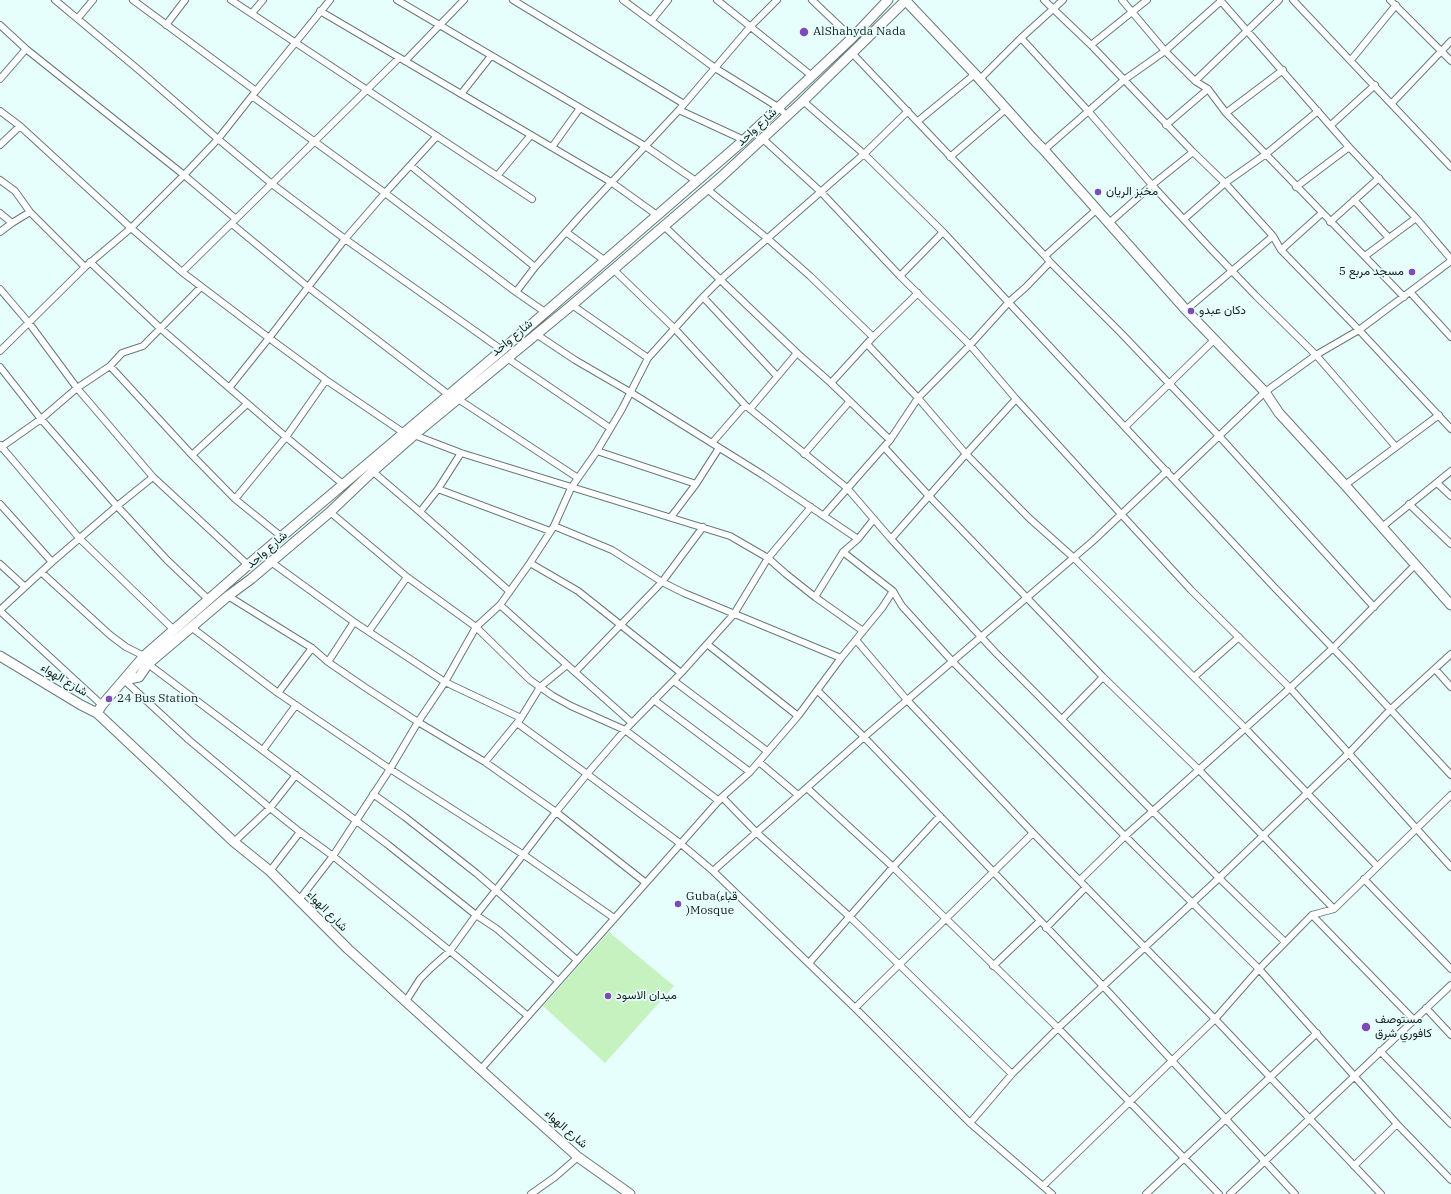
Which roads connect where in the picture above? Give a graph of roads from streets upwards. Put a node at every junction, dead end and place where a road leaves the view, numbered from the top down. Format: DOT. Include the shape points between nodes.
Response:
graph roads {
  1 [pos="55,0"];
  2 [pos="93,0"];
  3 [pos="133,0"];
  4 [pos="185,0"];
  5 [pos="231,0"];
  6 [pos="263,0"];
  7 [pos="330,0"];
  8 [pos="397,0"];
  9 [pos="464,0"];
  10 [pos="514,0"];
  11 [pos="623,0"];
  12 [pos="668,0"];
  13 [pos="717,0"];
  14 [pos="777,0"];
  15 [pos="812,0"];
  16 [pos="888,0"];
  17 [pos="905,0"];
  18 [pos="1044,0"];
  19 [pos="1063,0"];
  20 [pos="1122,0"];
  21 [pos="1147,0"];
  22 [pos="1279,0"];
  23 [pos="1293,0"];
  24 [pos="1390,0"];
  25 [pos="1220,1"];
  26 [pos="1396,5"];
  27 [pos="1054,9"];
  28 [pos="320,11"];
  29 [pos="1132,11"];
  30 [pos="252,14"];
  31 [pos="78,18"];
  32 [pos="651,20"];
  33 [pos="0,25"];
  34 [pos="166,25"];
  35 [pos="440,25"];
  36 [pos="750,27"];
  37 [pos="1248,31"];
  38 [pos="852,38"];
  39 [pos="1021,38"];
  40 [pos="1451,41"];
  41 [pos="295,43"];
  42 [pos="1090,45"];
  43 [pos="26,49"];
  44 [pos="1165,51"];
  45 [pos="1441,52"];
  46 [pos="852,53"];
  47 [pos="491,56"];
  48 [pos="399,58"];
  49 [pos="1351,60"];
  50 [pos="405,61"];
  51 [pos="1451,61"];
  52 [pos="715,68"];
  53 [pos="1282,70"];
  54 [pos="812,76"];
  55 [pos="977,77"];
  56 [pos="0,79"];
  57 [pos="1124,80"];
  58 [pos="1195,81"];
  59 [pos="1375,85"];
  60 [pos="367,89"];
  61 [pos="1208,89"];
  62 [pos="256,91"];
  63 [pos="461,94"];
  64 [pos="252,96"];
  65 [pos="803,101"];
  66 [pos="1392,103"];
  67 [pos="684,104"];
  68 [pos="778,107"];
  69 [pos="580,108"];
  70 [pos="1006,109"];
  71 [pos="679,110"];
  72 [pos="0,111"];
  73 [pos="908,111"];
  74 [pos="1318,111"];
  75 [pos="1089,112"];
  76 [pos="1226,113"];
  77 [pos="787,116"];
  78 [pos="918,122"];
  79 [pos="1166,125"];
  80 [pos="1331,125"];
  81 [pos="20,126"];
  82 [pos="530,135"];
  83 [pos="437,136"];
  84 [pos="763,139"];
  85 [pos="218,140"];
  86 [pos="744,140"];
  87 [pos="314,142"];
  88 [pos="0,145"];
  89 [pos="645,146"];
  90 [pos="552,147"];
  91 [pos="1349,147"];
  92 [pos="1044,150"];
  93 [pos="1193,152"];
  94 [pos="864,154"];
  95 [pos="1266,154"];
  96 [pos="950,157"];
  97 [pos="411,166"];
  98 [pos="1451,167"];
  99 [pos="184,175"];
  100 [pos="497,176"];
  101 [pos="1379,178"];
  102 [pos="0,180"];
  103 [pos="611,182"];
  104 [pos="696,182"];
  105 [pos="1225,183"];
  106 [pos="272,184"];
  107 [pos="1152,185"];
  108 [pos="1296,187"];
  109 [pos="707,189"];
  110 [pos="821,192"];
  111 [pos="385,193"];
  112 [pos="532,199"];
  113 [pos="1354,200"];
  114 [pos="1096,210"];
  115 [pos="30,212"];
  116 [pos="0,213"];
  117 [pos="1322,213"];
  118 [pos="657,215"];
  119 [pos="1416,218"];
  120 [pos="236,219"];
  121 [pos="1184,220"];
  122 [pos="12,222"];
  123 [pos="1330,222"];
  124 [pos="1109,223"];
  125 [pos="232,224"];
  126 [pos="664,226"];
  127 [pos="131,228"];
  128 [pos="0,232"];
  129 [pos="566,232"];
  130 [pos="943,232"];
  131 [pos="1273,236"];
  132 [pos="1389,238"];
  133 [pos="345,239"];
  134 [pos="768,239"];
  135 [pos="1281,250"];
  136 [pos="1045,256"];
  137 [pos="1364,256"];
  138 [pos="604,260"];
  139 [pos="1451,260"];
  140 [pos="90,262"];
  141 [pos="1050,262"];
  142 [pos="85,267"];
  143 [pos="535,267"];
  144 [pos="613,269"];
  145 [pos="1233,271"];
  146 [pos="182,272"];
  147 [pos="900,276"];
  148 [pos="582,279"];
  149 [pos="721,280"];
  150 [pos="201,287"];
  151 [pos="308,287"];
  152 [pos="0,289"];
  153 [pos="590,290"];
  154 [pos="516,292"];
  155 [pos="1410,292"];
  156 [pos="918,293"];
  157 [pos="703,297"];
  158 [pos="1404,297"];
  159 [pos="1009,302"];
  160 [pos="572,305"];
  161 [pos="1186,310"];
  162 [pos="545,312"];
  163 [pos="29,323"];
  164 [pos="160,328"];
  165 [pos="675,329"];
  166 [pos="1359,330"];
  167 [pos="536,334"];
  168 [pos="1451,336"];
  169 [pos="873,337"];
  170 [pos="269,338"];
  171 [pos="1215,339"];
  172 [pos="867,344"];
  173 [pos="970,346"];
  174 [pos="502,350"];
  175 [pos="0,351"];
  176 [pos="797,353"];
  177 [pos="1316,355"];
  178 [pos="507,358"];
  179 [pos="648,358"];
  180 [pos="110,366"];
  181 [pos="0,367"];
  182 [pos="777,376"];
  183 [pos="326,380"];
  184 [pos="831,383"];
  185 [pos="1169,384"];
  186 [pos="77,388"];
  187 [pos="229,388"];
  188 [pos="630,392"];
  189 [pos="1265,392"];
  190 [pos="449,395"];
  191 [pos="918,398"];
  192 [pos="458,399"];
  193 [pos="1016,399"];
  194 [pos="850,401"];
  195 [pos="247,404"];
  196 [pos="748,407"];
  197 [pos="1439,416"];
  198 [pos="40,419"];
  199 [pos="1126,427"];
  200 [pos="610,428"];
  201 [pos="1451,429"];
  202 [pos="404,433"];
  203 [pos="414,435"];
  204 [pos="1220,436"];
  205 [pos="286,437"];
  206 [pos="890,440"];
  207 [pos="712,443"];
  208 [pos="1,446"];
  209 [pos="884,447"];
  210 [pos="1396,447"];
  211 [pos="720,448"];
  212 [pos="597,451"];
  213 [pos="461,453"];
  214 [pos="804,454"];
  215 [pos="966,454"];
  216 [pos="192,455"];
  217 [pos="369,468"];
  218 [pos="1167,471"];
  219 [pos="1451,471"];
  220 [pos="153,477"];
  221 [pos="578,478"];
  222 [pos="1174,478"];
  223 [pos="1436,483"];
  224 [pos="696,484"];
  225 [pos="344,485"];
  226 [pos="1345,485"];
  227 [pos="571,488"];
  228 [pos="847,488"];
  229 [pos="438,489"];
  230 [pos="929,496"];
  231 [pos="1451,496"];
  232 [pos="235,499"];
  233 [pos="0,504"];
  234 [pos="1409,504"];
  235 [pos="117,506"];
  236 [pos="811,507"];
  237 [pos="330,512"];
  238 [pos="420,512"];
  239 [pos="1121,514"];
  240 [pos="824,515"];
  241 [pos="671,517"];
  242 [pos="874,519"];
  243 [pos="703,527"];
  244 [pos="1382,527"];
  245 [pos="552,529"];
  246 [pos="282,536"];
  247 [pos="80,539"];
  248 [pos="858,539"];
  249 [pos="891,539"];
  250 [pos="1451,544"];
  251 [pos="843,552"];
  252 [pos="768,558"];
  253 [pos="1074,558"];
  254 [pos="52,562"];
  255 [pos="271,562"];
  256 [pos="530,563"];
  257 [pos="0,564"];
  258 [pos="248,565"];
  259 [pos="1415,565"];
  260 [pos="41,572"];
  261 [pos="407,577"];
  262 [pos="662,582"];
  263 [pos="25,587"];
  264 [pos="892,591"];
  265 [pos="509,592"];
  266 [pos="228,596"];
  267 [pos="815,597"];
  268 [pos="1027,598"];
  269 [pos="209,600"];
  270 [pos="500,605"];
  271 [pos="1451,605"];
  272 [pos="1374,607"];
  273 [pos="0,611"];
  274 [pos="734,614"];
  275 [pos="354,622"];
  276 [pos="621,625"];
  277 [pos="191,627"];
  278 [pos="476,628"];
  279 [pos="174,630"];
  280 [pos="369,631"];
  281 [pos="863,631"];
  282 [pos="981,637"];
  283 [pos="1239,637"];
  284 [pos="856,640"];
  285 [pos="708,644"];
  286 [pos="312,648"];
  287 [pos="1333,648"];
  288 [pos="1451,654"];
  289 [pos="0,656"];
  290 [pos="841,658"];
  291 [pos="146,660"];
  292 [pos="952,661"];
  293 [pos="328,662"];
  294 [pos="567,665"];
  295 [pos="1434,669"];
  296 [pos="575,672"];
  297 [pos="681,673"];
  298 [pos="1103,677"];
  299 [pos="1194,677"];
  300 [pos="124,680"];
  301 [pos="674,681"];
  302 [pos="445,682"];
  303 [pos="540,687"];
  304 [pos="1451,687"];
  305 [pos="1290,688"];
  306 [pos="818,691"];
  307 [pos="278,693"];
  308 [pos="654,700"];
  309 [pos="907,700"];
  310 [pos="296,705"];
  311 [pos="99,709"];
  312 [pos="1390,710"];
  313 [pos="798,716"];
  314 [pos="1062,719"];
  315 [pos="519,721"];
  316 [pos="418,722"];
  317 [pos="632,723"];
  318 [pos="1245,728"];
  319 [pos="625,730"];
  320 [pos="864,736"];
  321 [pos="263,750"];
  322 [pos="767,751"];
  323 [pos="1349,753"];
  324 [pos="485,762"];
  325 [pos="759,762"];
  326 [pos="390,769"];
  327 [pos="1199,770"];
  328 [pos="750,772"];
  329 [pos="587,774"];
  330 [pos="296,775"];
  331 [pos="1451,775"];
  332 [pos="806,788"];
  333 [pos="1307,793"];
  334 [pos="373,794"];
  335 [pos="798,795"];
  336 [pos="1451,796"];
  337 [pos="720,799"];
  338 [pos="270,808"];
  339 [pos="1153,811"];
  340 [pos="556,812"];
  341 [pos="940,816"];
  342 [pos="355,821"];
  343 [pos="1416,830"];
  344 [pos="300,832"];
  345 [pos="757,833"];
  346 [pos="1033,833"];
  347 [pos="1263,834"];
  348 [pos="1125,836"];
  349 [pos="234,842"];
  350 [pos="681,844"];
  351 [pos="524,855"];
  352 [pos="333,856"];
  353 [pos="1377,866"];
  354 [pos="893,867"];
  355 [pos="1451,867"];
  356 [pos="270,871"];
  357 [pos="713,871"];
  358 [pos="994,872"];
  359 [pos="1219,878"];
  360 [pos="1364,879"];
  361 [pos="1080,880"];
  362 [pos="646,883"];
  363 [pos="1086,887"];
  364 [pos="496,890"];
  365 [pos="299,900"];
  366 [pos="1192,903"];
  367 [pos="1334,909"];
  368 [pos="476,915"];
  369 [pos="1312,915"];
  370 [pos="850,917"];
  371 [pos="614,918"];
  372 [pos="945,918"];
  373 [pos="1040,921"];
  374 [pos="1046,928"];
  375 [pos="1285,942"];
  376 [pos="1145,947"];
  377 [pos="450,951"];
  378 [pos="577,960"];
  379 [pos="809,964"];
  380 [pos="899,964"];
  381 [pos="994,966"];
  382 [pos="1259,969"];
  383 [pos="1451,969"];
  384 [pos="558,982"];
  385 [pos="1451,985"];
  386 [pos="1103,986"];
  387 [pos="406,1001"];
  388 [pos="855,1008"];
  389 [pos="1426,1008"];
  390 [pos="528,1016"];
  391 [pos="1215,1019"];
  392 [pos="1414,1020"];
  393 [pos="1058,1028"];
  394 [pos="1317,1033"];
  395 [pos="1451,1034"];
  396 [pos="1380,1052"];
  397 [pos="1172,1061"];
  398 [pos="481,1069"];
  399 [pos="1012,1074"];
  400 [pos="1270,1076"];
  401 [pos="1354,1076"];
  402 [pos="1130,1101"];
  403 [pos="1226,1118"];
  404 [pos="1310,1119"];
  405 [pos="970,1123"];
  406 [pos="1397,1124"];
  407 [pos="1451,1124"];
  408 [pos="578,1156"];
  409 [pos="1185,1158"];
  410 [pos="1266,1161"];
  411 [pos="1354,1166"];
  412 [pos="1451,1180"];
  413 [pos="1042,1186"];
  414 [pos="531,1194"];
  415 [pos="630,1194"];
  416 [pos="1052,1194"];
  417 [pos="1146,1194"];
  418 [pos="1219,1194"];
  419 [pos="1230,1194"];
  420 [pos="1295,1194"];
  421 [pos="1381,1194"];
  1 -- 31 [label="street"];
  2 -- 31 [label="street"];
  3 -- 34 [label="street"];
  4 -- 34 [label="street"];
  5 -- 30 [label="street"];
  6 -- 30 [label="street"];
  7 -- 28 [label="street"];
  8 -- 35 [label="street"];
  9 -- 35 [label="street"];
  10 -- 67 [label="street"];
  11 -- 32 [label="street"];
  12 -- 32 [label="street"];
  13 -- 36 [label="street"];
  14 -- 36 [label="street"];
  15 -- 38 [label="street"];
  16 -- 38 [label="street, شارع واحد"];
  17 -- 46 [label="street, شارع واحد"];
  17 -- 55 [label="street"];
  18 -- 27 [label="street"];
  19 -- 27 [label="street"];
  20 -- 29 [label="street"];
  21 -- 29 [label="street"];
  22 -- 37 [label="street"];
  23 -- 49 [label="street"];
  24 -- 26 [label="street"];
  25 -- 37 [label="street"];
  25 -- 44 [label="street"];
  26 -- 45 [label="street"];
  26 -- 49 [label="street"];
  27 -- 39 [label="street"];
  27 -- 42 [label="street"];
  28 -- 41 [label="street"];
  28 -- 48 [label="street"];
  29 -- 42 [label="street"];
  29 -- 44 [label="street"];
  30 -- 41 [label="street"];
  31 -- 85 [label="street"];
  32 -- 52 [label="street"];
  33 -- 43 [label="street"];
  34 -- 62 [label="street"];
  35 -- 47 [label="street"];
  35 -- 50 [label="street"];
  36 -- 52 [label="street"];
  36 -- 54 [label="street"];
  37 -- 53 [label="street"];
  37 -- 58 [label="street"];
  38 -- 54 [label="street, شارع واحد"];
  39 -- 55 [label="street"];
  39 -- 75 [label="street"];
  40 -- 45 [label="street"];
  41 -- 60 [label="street"];
  41 -- 62 [label="street"];
  42 -- 57 [label="street"];
  43 -- 56 [label="street"];
  43 -- 99 [label="street"];
  44 -- 57 [label="street"];
  44 -- 58 [label="street"];
  45 -- 51 [label="street"];
  45 -- 66 [label="street"];
  46 -- 65 [label="street, شارع واحد"];
  46 -- 73 [label="street"];
  47 -- 63 [label="street"];
  47 -- 69 [label="street"];
  48 -- 50 [label="street"];
  48 -- 60 [label="street"];
  49 -- 59 [label="street"];
  50 -- 63 [label="street"];
  52 -- 67 [label="street"];
  52 -- 68 [label="street"];
  53 -- 74 [label="street"];
  53 -- 76 [label="street"];
  54 -- 68 [label="street, شارع واحد"];
  55 -- 70 [label="street"];
  55 -- 78 [label="street"];
  57 -- 75 [label="street"];
  57 -- 79 [label="street"];
  58 -- 61 [label="street"];
  59 -- 66 [label="street"];
  59 -- 80 [label="street"];
  60 -- 83 [label="street"];
  60 -- 87 [label="street"];
  61 -- 76 [label="street"];
  61 -- 79 [label="street"];
  62 -- 64 [label="street"];
  63 -- 82 [label="street"];
  64 -- 85 [label="street"];
  64 -- 87 [label="street"];
  65 -- 77 [label="street, شارع واحد"];
  65 -- 94 [label="street"];
  66 -- 98 [label="street"];
  67 -- 71 [label="street"];
  68 -- 77 [label="street"];
  68 -- 86 [label="street, شارع واحد"];
  69 -- 89 [label="street"];
  69 -- 90 [label="street"];
  70 -- 92 [label="street"];
  70 -- 96 [label="street"];
  71 -- 86 [label="street"];
  71 -- 89 [label="street"];
  72 -- 81 [label="street"];
  73 -- 78 [label="street"];
  73 -- 94 [label="street"];
  74 -- 80 [label="street"];
  74 -- 95 [label="street"];
  75 -- 92 [label="street"];
  75 -- 107 [label="street"];
  76 -- 95 [label="street"];
  77 -- 84 [label="street, شارع واحد"];
  78 -- 96 [label="street"];
  79 -- 93 [label="street"];
  80 -- 91 [label="street"];
  81 -- 88 [label="street"];
  81 -- 127 [label="street"];
  82 -- 90 [label="street"];
  82 -- 100 [label="street"];
  83 -- 97 [label="street"];
  83 -- 100 [label="street"];
  84 -- 109 [label="street, شارع واحد"];
  84 -- 110 [label="street"];
  85 -- 99 [label="street"];
  85 -- 106 [label="street"];
  86 -- 104 [label="street, شارع واحد"];
  87 -- 106 [label="street"];
  87 -- 111 [label="street"];
  89 -- 103 [label="street"];
  89 -- 104 [label="street"];
  90 -- 103 [label="street"];
  91 -- 101 [label="street"];
  91 -- 108 [label="street"];
  92 -- 114 [label="street"];
  93 -- 105 [label="street"];
  93 -- 107 [label="street"];
  94 -- 110 [label="street"];
  94 -- 130 [label="street"];
  95 -- 105 [label="street"];
  95 -- 108 [label="street"];
  96 -- 136 [label="street"];
  97 -- 111 [label="street"];
  97 -- 143 [label="street"];
  99 -- 120 [label="street"];
  99 -- 127 [label="street"];
  100 -- 112 [label="street"];
  101 -- 113 [label="street"];
  101 -- 119 [label="street"];
  102 -- 115 [label="street" via="15,191"];
  103 -- 118 [label="street"];
  103 -- 129 [label="street"];
  104 -- 118 [label="street, شارع واحد"];
  105 -- 121 [label="street"];
  105 -- 131 [label="street"];
  106 -- 120 [label="street"];
  106 -- 133 [label="street"];
  107 -- 121 [label="street"];
  107 -- 124 [label="street"];
  108 -- 117 [label="street"];
  109 -- 126 [label="street, شارع واحد"];
  109 -- 134 [label="street"];
  110 -- 134 [label="street"];
  110 -- 147 [label="street"];
  111 -- 133 [label="street"];
  111 -- 154 [label="street"];
  113 -- 123 [label="street"];
  113 -- 132 [label="street"];
  114 -- 124 [label="street"];
  114 -- 136 [label="street"];
  115 -- 122 [label="street"];
  115 -- 142 [label="street"];
  116 -- 122 [label="street"];
  117 -- 123 [label="street"];
  117 -- 135 [label="street"];
  118 -- 138 [label="street, شارع واحد"];
  119 -- 132 [label="street"];
  119 -- 139 [label="street"];
  120 -- 125 [label="street"];
  121 -- 145 [label="street"];
  122 -- 128 [label="street"];
  123 -- 137 [label="street"];
  124 -- 161 [label="street"];
  125 -- 146 [label="street"];
  125 -- 151 [label="street"];
  126 -- 144 [label="street, شارع واحد"];
  126 -- 149 [label="street"];
  127 -- 140 [label="street"];
  127 -- 146 [label="street"];
  129 -- 138 [label="street"];
  129 -- 143 [label="street"];
  130 -- 147 [label="street"];
  130 -- 159 [label="street"];
  131 -- 135 [label="street"];
  131 -- 145 [label="street"];
  132 -- 137 [label="street"];
  133 -- 151 [label="street"];
  133 -- 174 [label="street"];
  134 -- 149 [label="street"];
  134 -- 169 [label="street"];
  135 -- 166 [label="street"];
  136 -- 141 [label="street"];
  137 -- 158 [label="street"];
  138 -- 148 [label="street, شارع واحد"];
  139 -- 155 [label="street"];
  140 -- 142 [label="street"];
  140 -- 164 [label="street"];
  141 -- 159 [label="street"];
  141 -- 185 [label="street"];
  142 -- 163 [label="street"];
  143 -- 154 [label="street"];
  144 -- 153 [label="street, شارع واحد"];
  144 -- 165 [label="street"];
  145 -- 161 [label="street"];
  145 -- 177 [label="street"];
  146 -- 150 [label="street"];
  147 -- 156 [label="street"];
  148 -- 153 [label="street"];
  148 -- 162 [label="street, شارع واحد"];
  149 -- 157 [label="street"];
  149 -- 176 [label="street"];
  150 -- 164 [label="street"];
  150 -- 170 [label="street"];
  151 -- 170 [label="street"];
  151 -- 190 [label="street"];
  152 -- 163 [label="street"];
  153 -- 160 [label="street, شارع واحد"];
  154 -- 162 [label="street"];
  155 -- 158 [label="street"];
  155 -- 168 [label="street"];
  156 -- 169 [label="street"];
  156 -- 173 [label="street"];
  157 -- 165 [label="street"];
  157 -- 182 [label="street"];
  158 -- 166 [label="street"];
  159 -- 173 [label="street"];
  159 -- 199 [label="street"];
  160 -- 167 [label="street, شارع واحد"];
  160 -- 179 [label="street"];
  161 -- 171 [label="street"];
  162 -- 174 [label="street, شارع واحد"];
  163 -- 175 [label="street"];
  163 -- 186 [label="street"];
  164 -- 180 [label="street" via="143,346 122,353"];
  164 -- 187 [label="street"];
  165 -- 179 [label="street"];
  165 -- 196 [label="street"];
  166 -- 177 [label="street"];
  166 -- 197 [label="street"];
  167 -- 178 [label="street, شارع واحد"];
  167 -- 188 [label="street"];
  169 -- 172 [label="street"];
  170 -- 183 [label="street"];
  170 -- 187 [label="street"];
  171 -- 185 [label="street"];
  171 -- 189 [label="street"];
  172 -- 184 [label="street"];
  172 -- 191 [label="street"];
  173 -- 191 [label="street"];
  173 -- 193 [label="street"];
  174 -- 190 [label="street, شارع واحد"];
  176 -- 182 [label="street"];
  176 -- 184 [label="street"];
  177 -- 189 [label="street"];
  177 -- 210 [label="street"];
  178 -- 192 [label="street, شارع واحد"];
  178 -- 200 [label="street"];
  179 -- 188 [label="street"];
  180 -- 186 [label="street"];
  180 -- 216 [label="street"];
  181 -- 198 [label="street"];
  182 -- 196 [label="street"];
  183 -- 202 [label="street"];
  183 -- 205 [label="street"];
  184 -- 194 [label="street"];
  185 -- 199 [label="street"];
  185 -- 204 [label="street"];
  186 -- 198 [label="street"];
  186 -- 220 [label="street"];
  187 -- 195 [label="street"];
  188 -- 200 [label="street"];
  188 -- 207 [label="street"];
  189 -- 204 [label="street"];
  189 -- 226 [label="street" via="1279,413"];
  190 -- 202 [label="street, شارع واحد"];
  191 -- 206 [label="street"];
  191 -- 215 [label="street"];
  192 -- 203 [label="street, شارع واحد"];
  192 -- 221 [label="street"];
  193 -- 215 [label="street"];
  193 -- 239 [label="street"];
  194 -- 206 [label="street"];
  194 -- 214 [label="street"];
  195 -- 205 [label="street"];
  195 -- 216 [label="street"];
  196 -- 207 [label="street"];
  196 -- 214 [label="street"];
  197 -- 201 [label="street"];
  197 -- 210 [label="street"];
  198 -- 208 [label="street"];
  198 -- 235 [label="street"];
  199 -- 218 [label="street"];
  200 -- 212 [label="street"];
  202 -- 217 [label="street, شارع واحد"];
  203 -- 213 [label="street"];
  203 -- 217 [label="street, شارع واحد"];
  204 -- 222 [label="street"];
  204 -- 272 [label="street"];
  205 -- 225 [label="street"];
  205 -- 232 [label="street"];
  206 -- 209 [label="street"];
  207 -- 211 [label="street"];
  208 -- 247 [label="street"];
  209 -- 228 [label="street"];
  209 -- 230 [label="street"];
  210 -- 226 [label="street"];
  211 -- 224 [label="street"];
  211 -- 236 [label="street"];
  212 -- 221 [label="street"];
  212 -- 224 [label="street"];
  213 -- 227 [label="street"];
  213 -- 229 [label="street"];
  214 -- 228 [label="street"];
  215 -- 230 [label="street"];
  215 -- 253 [label="street" via="1029,518"];
  216 -- 232 [label="street"];
  217 -- 225 [label="street, شارع واحد"];
  217 -- 237 [label="street, شارع واحد"];
  217 -- 238 [label="street"];
  218 -- 222 [label="street"];
  218 -- 239 [label="street"];
  219 -- 223 [label="street"];
  220 -- 235 [label="street"];
  220 -- 258 [label="street"];
  221 -- 227 [label="street"];
  222 -- 287 [label="street"];
  223 -- 231 [label="street"];
  223 -- 234 [label="street"];
  224 -- 241 [label="street"];
  225 -- 246 [label="street, شارع واحد"];
  226 -- 244 [label="street"];
  227 -- 241 [label="street"];
  227 -- 245 [label="street"];
  228 -- 240 [label="street"];
  228 -- 242 [label="street"];
  229 -- 238 [label="street"];
  229 -- 245 [label="street"];
  230 -- 249 [label="street"];
  230 -- 268 [label="street"];
  232 -- 246 [label="street"];
  233 -- 254 [label="street"];
  234 -- 244 [label="street"];
  234 -- 250 [label="street"];
  235 -- 247 [label="street"];
  235 -- 269 [label="street" via="167,560"];
  236 -- 240 [label="street"];
  236 -- 252 [label="street"];
  237 -- 255 [label="street, شارع واحد"];
  237 -- 261 [label="street"];
  238 -- 265 [label="street"];
  239 -- 253 [label="street"];
  239 -- 283 [label="street"];
  240 -- 248 [label="street"];
  241 -- 243 [label="street"];
  242 -- 248 [label="street"];
  242 -- 249 [label="street"];
  243 -- 252 [label="street" via="730,536"];
  243 -- 262 [label="street"];
  244 -- 259 [label="street"];
  245 -- 256 [label="street"];
  245 -- 262 [label="street" via="605,547"];
  246 -- 258 [label="street, شارع واحد"];
  247 -- 254 [label="street"];
  247 -- 279 [label="street"];
  248 -- 251 [label="street"];
  249 -- 282 [label="street"];
  251 -- 264 [label="street"];
  251 -- 267 [label="street"];
  252 -- 267 [label="street"];
  252 -- 274 [label="street"];
  253 -- 268 [label="street"];
  253 -- 299 [label="street"];
  254 -- 260 [label="street"];
  255 -- 266 [label="street, شارع واحد"];
  255 -- 275 [label="street"];
  256 -- 265 [label="street"];
  256 -- 276 [label="street" via="578,591"];
  257 -- 263 [label="street"];
  258 -- 269 [label="street, شارع واحد"];
  259 -- 271 [label="street"];
  259 -- 272 [label="street"];
  260 -- 263 [label="street"];
  260 -- 291 [label="street" via="110,635"];
  261 -- 278 [label="street"];
  261 -- 280 [label="street"];
  262 -- 274 [label="street"];
  262 -- 276 [label="street"];
  263 -- 273 [label="street"];
  264 -- 281 [label="street"];
  264 -- 292 [label="street" via="902,606"];
  265 -- 270 [label="street"];
  266 -- 277 [label="street, شارع واحد"];
  266 -- 286 [label="street"];
  267 -- 281 [label="street"];
  268 -- 282 [label="street"];
  268 -- 298 [label="street"];
  269 -- 279 [label="street, شارع واحد"];
  270 -- 278 [label="street"];
  270 -- 294 [label="street"];
  272 -- 287 [label="street"];
  273 -- 311 [label="street"];
  274 -- 285 [label="street"];
  274 -- 290 [label="street"];
  275 -- 280 [label="street"];
  275 -- 293 [label="street"];
  276 -- 296 [label="street"];
  276 -- 297 [label="street"];
  277 -- 291 [label="street, شارع واحد"];
  277 -- 307 [label="street"];
  278 -- 302 [label="street"];
  278 -- 303 [label="street"];
  279 -- 291 [label="street, شارع واحد"];
  280 -- 302 [label="street"];
  281 -- 284 [label="street"];
  282 -- 292 [label="street"];
  282 -- 314 [label="street"];
  283 -- 299 [label="street"];
  283 -- 305 [label="street"];
  284 -- 290 [label="street"];
  284 -- 309 [label="street"];
  285 -- 297 [label="street"];
  285 -- 313 [label="street"];
  286 -- 293 [label="street"];
  286 -- 307 [label="street"];
  287 -- 305 [label="street"];
  287 -- 312 [label="street"];
  288 -- 295 [label="street"];
  289 -- 311 [label="street, شارع الهواء" via="81,705"];
  290 -- 306 [label="street"];
  291 -- 300 [label="street, شارع واحد" via="138,677"];
  291 -- 321 [label="street"];
  292 -- 309 [label="street"];
  292 -- 348 [label="street"];
  293 -- 316 [label="street"];
  294 -- 296 [label="street"];
  294 -- 303 [label="street"];
  295 -- 304 [label="street"];
  295 -- 312 [label="street"];
  296 -- 317 [label="street"];
  297 -- 301 [label="street"];
  298 -- 314 [label="street"];
  298 -- 327 [label="street"];
  299 -- 318 [label="street"];
  300 -- 311 [label="street, شارع واحد"];
  300 -- 338 [label="street" via="189,740"];
  301 -- 308 [label="street"];
  301 -- 322 [label="street"];
  302 -- 315 [label="street"];
  302 -- 316 [label="street"];
  303 -- 315 [label="street"];
  303 -- 319 [label="street" via="571,706"];
  305 -- 318 [label="street"];
  305 -- 323 [label="street"];
  306 -- 313 [label="street"];
  306 -- 320 [label="street"];
  307 -- 310 [label="street"];
  308 -- 317 [label="street"];
  308 -- 328 [label="street"];
  309 -- 320 [label="street"];
  309 -- 346 [label="street"];
  310 -- 321 [label="street"];
  310 -- 326 [label="street"];
  311 -- 349 [label="street, شارع الهواء"];
  312 -- 323 [label="street"];
  312 -- 331 [label="street"];
  313 -- 322 [label="street"];
  314 -- 339 [label="street"];
  315 -- 324 [label="street"];
  315 -- 329 [label="street"];
  316 -- 324 [label="street"];
  316 -- 326 [label="street"];
  317 -- 319 [label="street"];
  318 -- 327 [label="street"];
  318 -- 333 [label="street"];
  319 -- 329 [label="street"];
  319 -- 337 [label="street"];
  320 -- 332 [label="street"];
  320 -- 341 [label="street"];
  321 -- 330 [label="street"];
  322 -- 325 [label="street"];
  323 -- 333 [label="street"];
  323 -- 343 [label="street"];
  324 -- 340 [label="street"];
  325 -- 328 [label="street"];
  325 -- 335 [label="street"];
  326 -- 334 [label="street"];
  326 -- 351 [label="street"];
  327 -- 339 [label="street"];
  327 -- 347 [label="street"];
  328 -- 337 [label="street"];
  329 -- 340 [label="street"];
  329 -- 350 [label="street"];
  330 -- 338 [label="street"];
  330 -- 342 [label="street"];
  332 -- 335 [label="street"];
  332 -- 354 [label="street"];
  333 -- 347 [label="street"];
  333 -- 353 [label="street"];
  334 -- 342 [label="street"];
  334 -- 364 [label="street"];
  335 -- 345 [label="street"];
  336 -- 343 [label="street"];
  337 -- 345 [label="street"];
  337 -- 350 [label="street"];
  338 -- 344 [label="street"];
  338 -- 349 [label="street"];
  339 -- 348 [label="street"];
  339 -- 359 [label="street"];
  340 -- 351 [label="street"];
  340 -- 362 [label="street"];
  341 -- 354 [label="street"];
  341 -- 358 [label="street"];
  342 -- 352 [label="street"];
  342 -- 368 [label="street"];
  343 -- 353 [label="street"];
  343 -- 355 [label="street"];
  344 -- 352 [label="street"];
  344 -- 356 [label="street"];
  345 -- 357 [label="street"];
  345 -- 370 [label="street"];
  346 -- 358 [label="street"];
  346 -- 361 [label="street"];
  347 -- 359 [label="street"];
  347 -- 367 [label="street"];
  348 -- 361 [label="street"];
  348 -- 366 [label="street"];
  349 -- 356 [label="street, شارع الهواء"];
  350 -- 357 [label="street"];
  350 -- 362 [label="street"];
  351 -- 364 [label="street"];
  351 -- 371 [label="street"];
  352 -- 365 [label="street"];
  352 -- 377 [label="street"];
  353 -- 360 [label="street"];
  354 -- 370 [label="street"];
  354 -- 372 [label="street"];
  356 -- 365 [label="street, شارع الهواء"];
  357 -- 379 [label="street"];
  358 -- 372 [label="street"];
  358 -- 373 [label="street"];
  359 -- 366 [label="street"];
  359 -- 375 [label="street"];
  360 -- 367 [label="street"];
  360 -- 383 [label="street"];
  361 -- 363 [label="street"];
  362 -- 371 [label="street"];
  363 -- 374 [label="street"];
  363 -- 376 [label="street"];
  364 -- 368 [label="street"];
  364 -- 378 [label="street"];
  365 -- 387 [label="street, شارع الهواء"];
  366 -- 376 [label="street"];
  366 -- 382 [label="street"];
  367 -- 369 [label="street"];
  368 -- 377 [label="street"];
  368 -- 384 [label="street" via="497,929"];
  369 -- 375 [label="street"];
  369 -- 392 [label="street"];
  370 -- 379 [label="street"];
  370 -- 380 [label="street"];
  371 -- 378 [label="street"];
  372 -- 380 [label="street"];
  372 -- 381 [label="street"];
  373 -- 374 [label="street"];
  373 -- 381 [label="street"];
  374 -- 386 [label="street"];
  375 -- 382 [label="street"];
  376 -- 386 [label="street"];
  376 -- 391 [label="street"];
  377 -- 387 [label="street" via="420,979"];
  377 -- 390 [label="street"];
  378 -- 384 [label="street"];
  379 -- 388 [label="street"];
  380 -- 388 [label="street"];
  380 -- 399 [label="street"];
  381 -- 393 [label="street"];
  382 -- 391 [label="street"];
  382 -- 394 [label="street"];
  384 -- 390 [label="street"];
  385 -- 389 [label="street"];
  386 -- 393 [label="street"];
  386 -- 397 [label="street"];
  387 -- 398 [label="street, شارع الهواء"];
  388 -- 405 [label="street"];
  389 -- 392 [label="street"];
  389 -- 395 [label="street"];
  390 -- 398 [label="street"];
  391 -- 397 [label="street"];
  391 -- 400 [label="street"];
  392 -- 396 [label="street"];
  393 -- 399 [label="street"];
  393 -- 402 [label="street"];
  394 -- 400 [label="street"];
  394 -- 401 [label="street"];
  396 -- 401 [label="street"];
  396 -- 407 [label="street"];
  397 -- 402 [label="street"];
  397 -- 403 [label="street"];
  398 -- 408 [label="street, شارع الهواء"];
  399 -- 405 [label="street"];
  400 -- 403 [label="street"];
  400 -- 404 [label="street"];
  401 -- 404 [label="street"];
  401 -- 406 [label="street"];
  402 -- 409 [label="street"];
  402 -- 413 [label="street"];
  403 -- 409 [label="street"];
  403 -- 410 [label="street"];
  404 -- 410 [label="street"];
  404 -- 411 [label="street"];
  405 -- 413 [label="street"];
  406 -- 411 [label="street"];
  406 -- 412 [label="street"];
  408 -- 414 [label="street"];
  408 -- 415 [label="street, شارع الهواء"];
  409 -- 417 [label="street"];
  409 -- 418 [label="street"];
  410 -- 419 [label="street"];
  410 -- 420 [label="street"];
  411 -- 421 [label="street"];
  413 -- 416 [label="street"];
}
